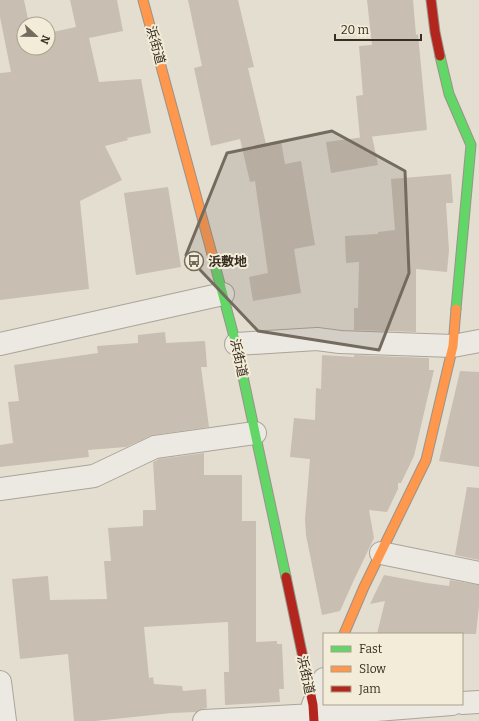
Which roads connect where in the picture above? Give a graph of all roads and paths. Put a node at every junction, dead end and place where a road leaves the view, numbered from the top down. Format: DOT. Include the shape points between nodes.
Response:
graph roads {
  1 [pos="143,0"];
  2 [pos="431,0"];
  3 [pos="475,142"];
  4 [pos="224,294"];
  5 [pos="479,341"];
  6 [pos="0,344"];
  7 [pos="236,344"];
  8 [pos="453,346"];
  9 [pos="255,433"];
  10 [pos="0,488"];
  11 [pos="381,553"];
  12 [pos="479,573"];
  13 [pos="344,633"];
  14 [pos="0,682"];
  15 [pos="323,682"];
  16 [pos="479,702"];
  17 [pos="463,703"];
  18 [pos="438,705"];
  19 [pos="314,714"];
  20 [pos="5,721"];
  21 [pos="204,721"];
  1 -- 4 [label="street, 浜街道"];
  2 -- 3 [label="street" via="435,32 449,94"];
  3 -- 8 [label="street"];
  4 -- 6 [label="street"];
  4 -- 7 [label="street, 浜街道"];
  5 -- 8 [label="street"];
  7 -- 8 [label="street" via="317,339"];
  7 -- 9 [label="street, 浜街道"];
  8 -- 11 [label="street" via="426,460"];
  9 -- 10 [label="street" via="155,446 94,476"];
  9 -- 19 [label="street, 浜街道"];
  11 -- 12 [label="street"];
  11 -- 13 [label="street"];
  14 -- 20 [label="street"];
  15 -- 19 [label="street"];
  16 -- 17 [label="street"];
  18 -- 19 [label="street"];
  19 -- 21 [label="street"];
}
